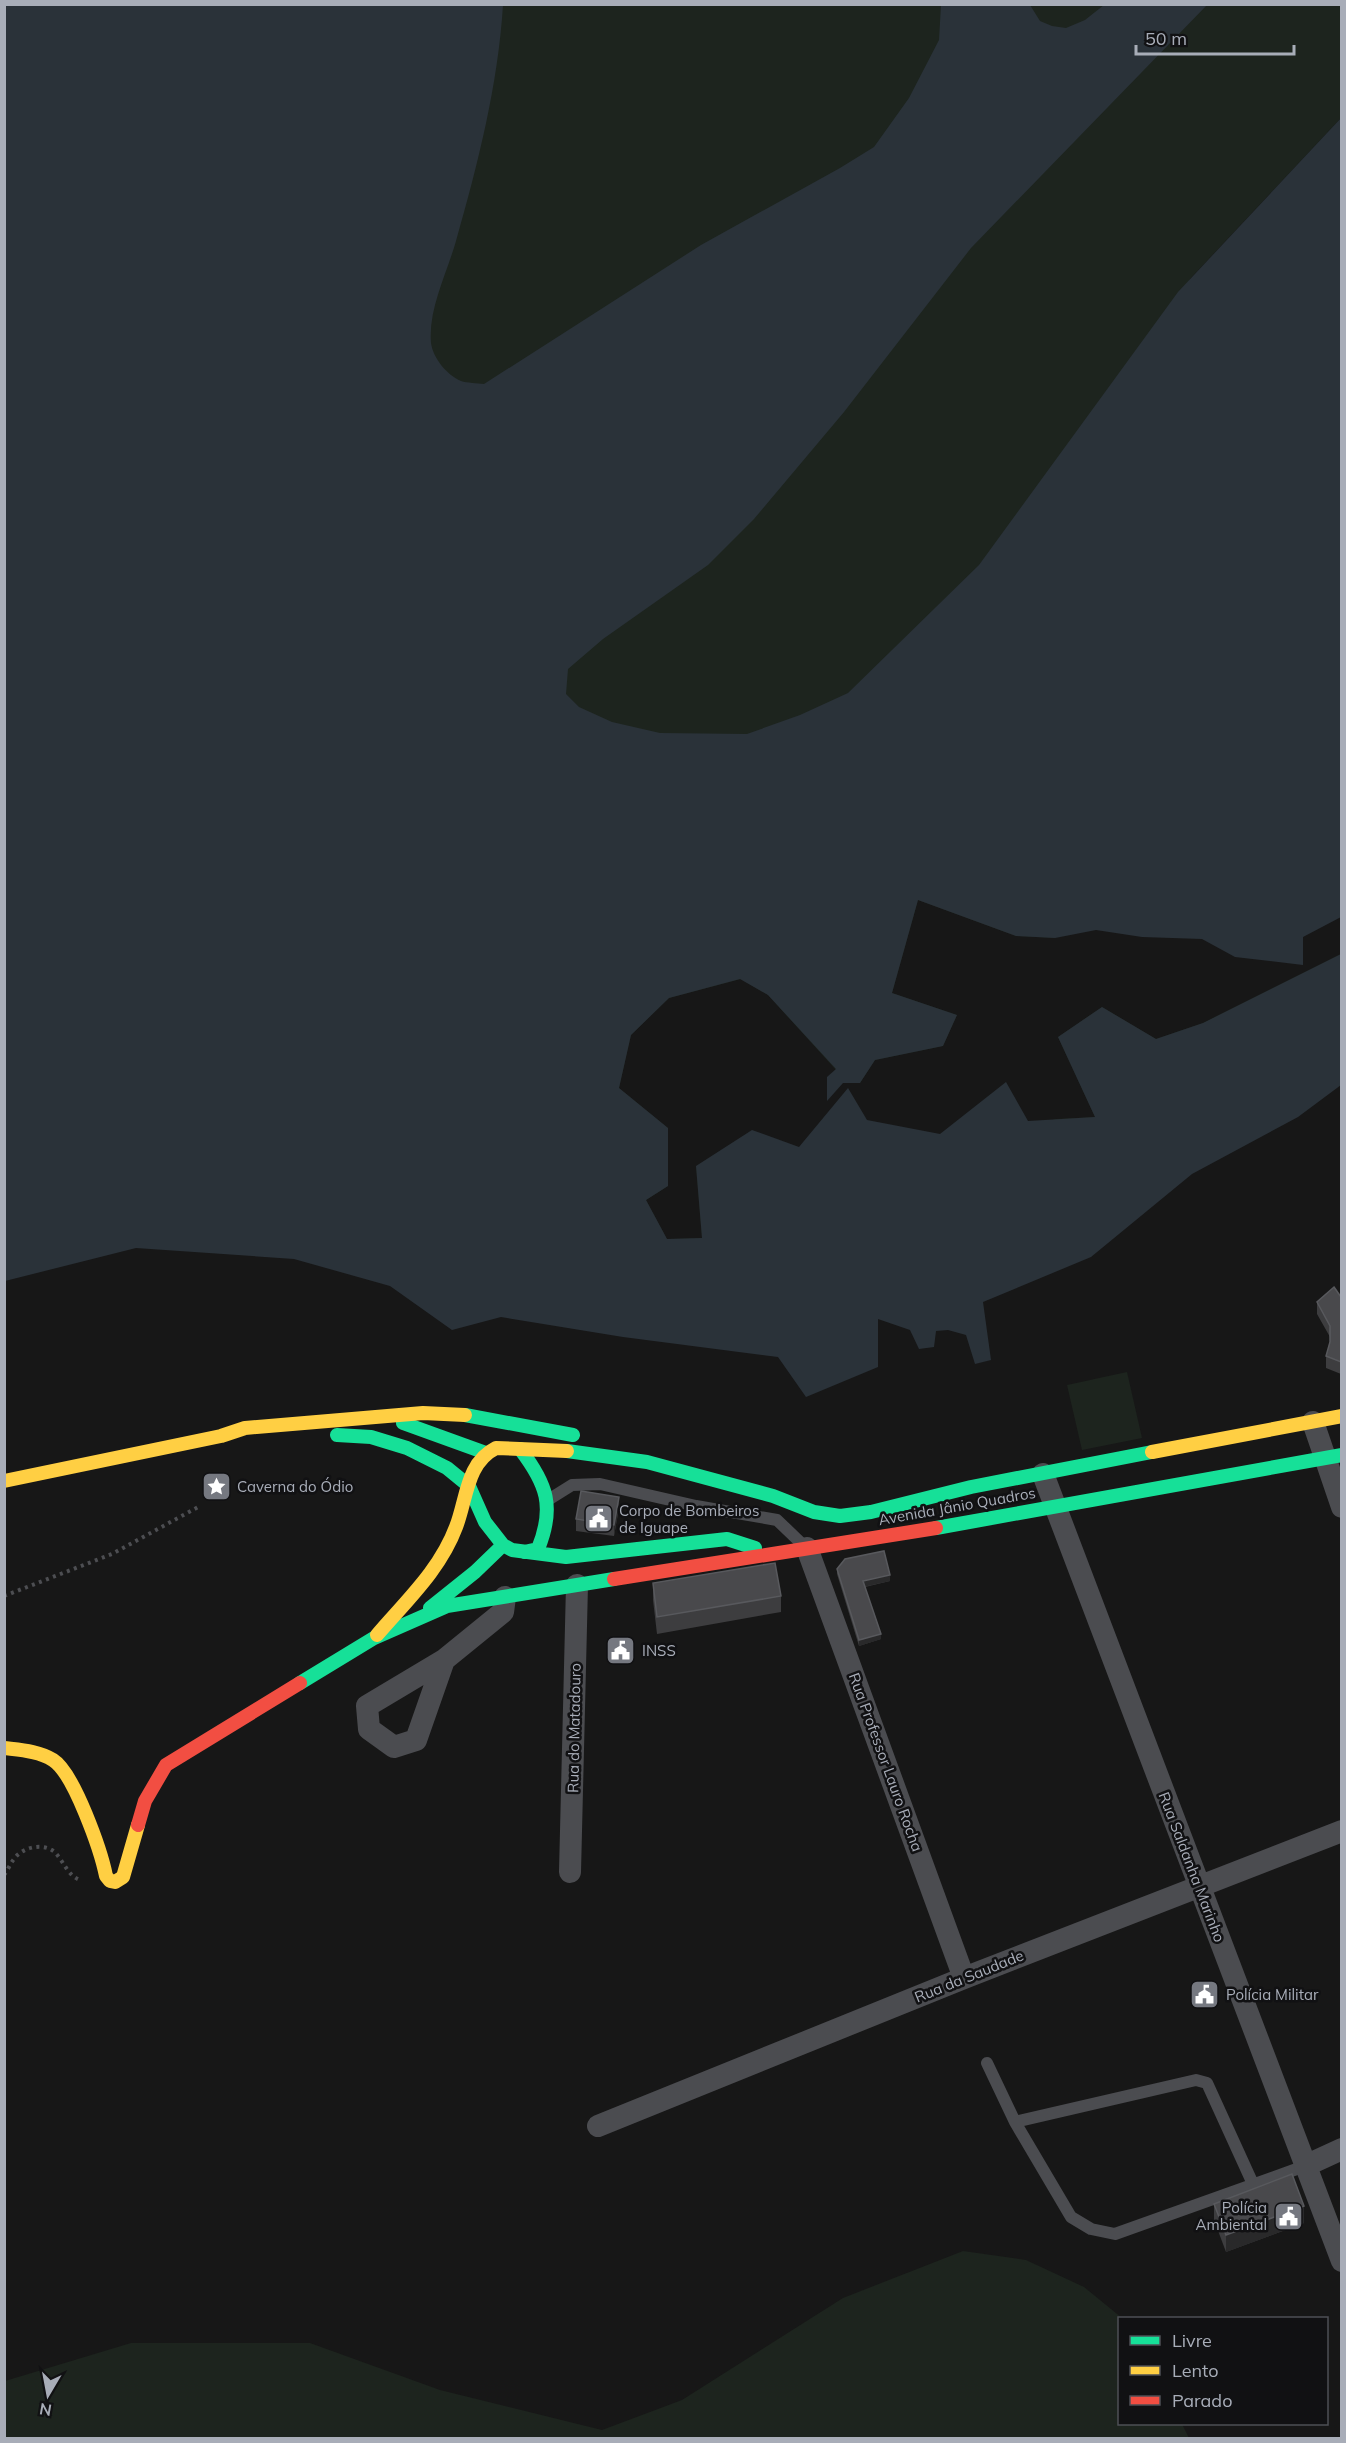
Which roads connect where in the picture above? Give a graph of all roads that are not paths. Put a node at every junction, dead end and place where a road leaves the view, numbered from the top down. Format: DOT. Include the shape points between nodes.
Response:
graph roads {
  1 [pos="1341,1416"];
  2 [pos="373,1418"];
  3 [pos="1312,1422"];
  4 [pos="245,1428"];
  5 [pos="520,1449"];
  6 [pos="486,1453"];
  7 [pos="1333,1457"];
  8 [pos="647,1462"];
  9 [pos="1043,1474"];
  10 [pos="4,1480"];
  11 [pos="729,1484"];
  12 [pos="469,1486"];
  13 [pos="548,1500"];
  14 [pos="976,1504"];
  15 [pos="1054,1506"];
  16 [pos="1341,1507"];
  17 [pos="732,1511"];
  18 [pos="456,1528"];
  19 [pos="463,1544"];
  20 [pos="503,1545"];
  21 [pos="807,1548"];
  22 [pos="771,1554"];
  23 [pos="523,1560"];
  24 [pos="499,1569"];
  25 [pos="485,1579"];
  26 [pos="577,1585"];
  27 [pos="410,1624"];
  28 [pos="374,1638"];
  29 [pos="444,1660"];
  30 [pos="4,1748"];
  31 [pos="1341,1831"];
  32 [pos="570,1872"];
  33 [pos="1199,1886"];
  34 [pos="964,1978"];
  35 [pos="987,2063"];
  36 [pos="1015,2122"];
  37 [pos="598,2126"];
  38 [pos="1341,2149"];
  39 [pos="1305,2166"];
  40 [pos="1253,2184"];
  41 [pos="1341,2261"];
  1 -- 3 [label="main road, Avenida Jânio Quadros"];
  2 -- 4 [label="main road"];
  2 -- 6 [label="main road" via="409,1424"];
  2 -- 8 [label="main road" via="423,1413 476,1416 590,1439"];
  3 -- 7 [label="street"];
  3 -- 9 [label="main road, Avenida Jânio Quadros"];
  4 -- 10 [label="main road"];
  4 -- 12 [label="main road" via="371,1437 417,1453 447,1468"];
  5 -- 6 [label="main road" via="496,1448"];
  5 -- 8 [label="main road"];
  5 -- 13 [label="main road" via="537,1469"];
  6 -- 12 [label="main road" via="475,1465"];
  7 -- 15 [label="main road, Avenida Jânio Quadros"];
  7 -- 16 [label="street"];
  8 -- 11 [label="main road, Avenida Jânio Quadros"];
  9 -- 14 [label="main road, Avenida Jânio Quadros"];
  9 -- 15 [label="street, Rua Saldanha Marinho"];
  11 -- 14 [label="main road, Avenida Jânio Quadros" via="814,1512 840,1516"];
  11 -- 17 [label="lane"];
  12 -- 18 [label="main road"];
  12 -- 20 [label="main road" via="485,1522"];
  13 -- 17 [label="lane" via="572,1485 600,1484"];
  13 -- 23 [label="main road" via="547,1529 538,1549"];
  14 -- 15 [label="main road, Avenida Jânio Quadros"];
  14 -- 21 [label="main road, Avenida Jânio Quadros"];
  15 -- 33 [label="street, Rua Saldanha Marinho"];
  17 -- 21 [label="lane" via="777,1520"];
  18 -- 19 [label="main road"];
  18 -- 28 [label="main road" via="437,1566"];
  20 -- 23 [label="main road"];
  20 -- 25 [label="main road"];
  21 -- 22 [label="main road, Avenida Jânio Quadros"];
  21 -- 34 [label="street, Rua Professor Lauro Rocha"];
  22 -- 23 [label="main road" via="727,1539"];
  22 -- 26 [label="main road, Avenida Jânio Quadros"];
  24 -- 25 [label="main road"];
  25 -- 26 [label="main road, Avenida Jânio Quadros"];
  25 -- 27 [label="main road"];
  25 -- 27 [label="main road" via="447,1606"];
  25 -- 29 [label="street" via="503,1612"];
  26 -- 32 [label="street, Rua do Matadouro"];
  27 -- 28 [label="main road"];
  28 -- 30 [label="main road" via="166,1764 145,1801 123,1877 115,1882 110,1881 105,1870 70,1777 58,1763 39,1752"];
  31 -- 33 [label="street, Rua da Saudade"];
  33 -- 34 [label="street, Rua da Saudade"];
  33 -- 39 [label="street, Rua Saldanha Marinho"];
  34 -- 37 [label="street, Rua da Saudade"];
  35 -- 36 [label="lane"];
  36 -- 40 [label="lane" via="1071,2217 1091,2229 1115,2234"];
  36 -- 40 [label="lane" via="1196,2080 1207,2083"];
  38 -- 39 [label="street"];
  39 -- 40 [label="lane"];
  39 -- 41 [label="street, Rua Saldanha Marinho"];
}
